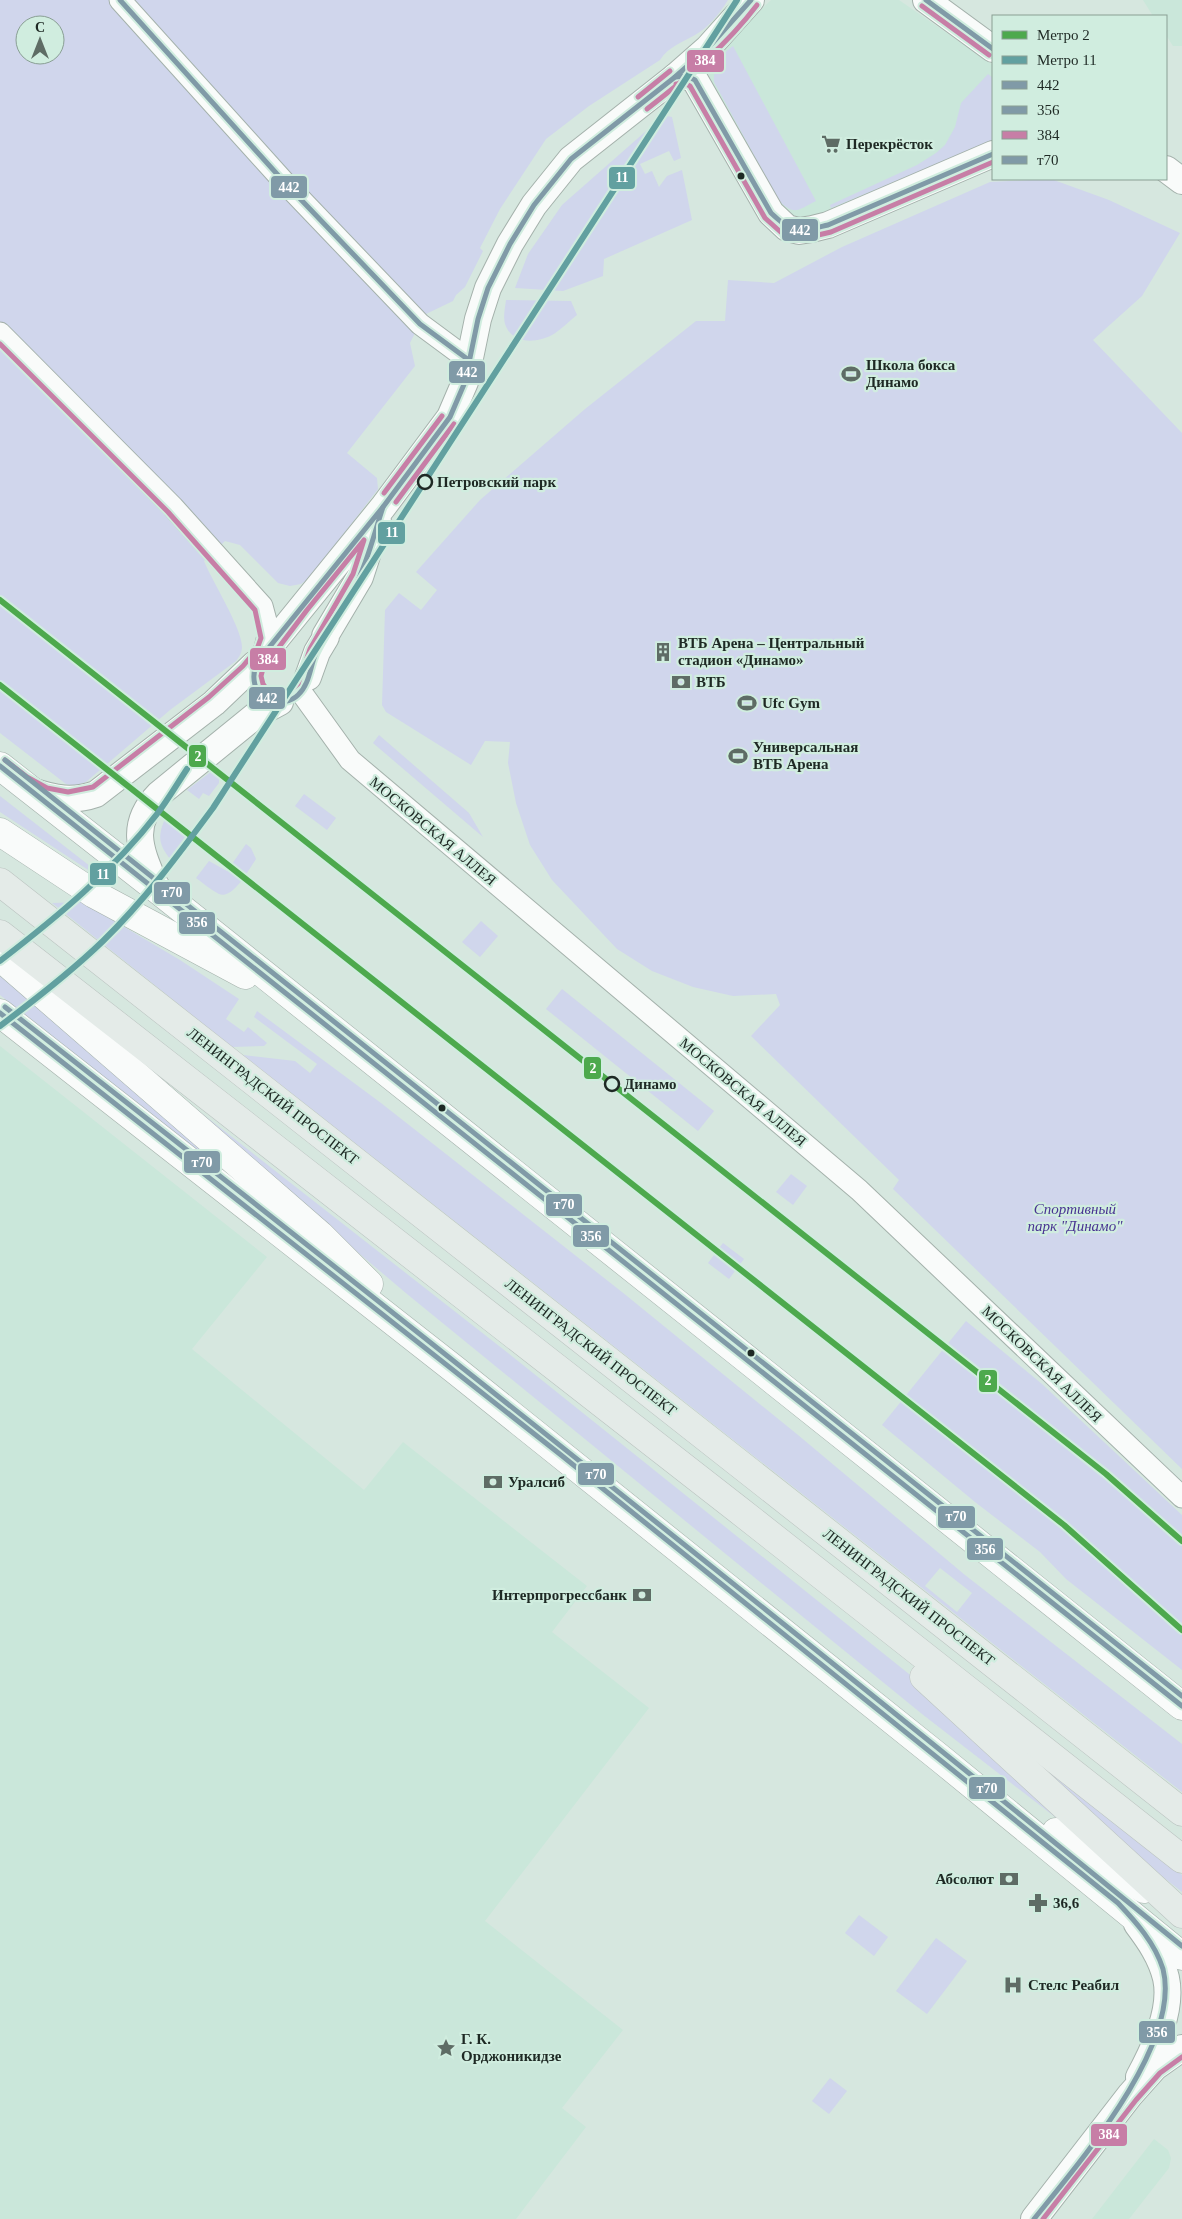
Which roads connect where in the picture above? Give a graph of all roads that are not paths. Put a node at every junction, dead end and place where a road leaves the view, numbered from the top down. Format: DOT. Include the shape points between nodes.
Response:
graph roads {
  1 [pos="120,0"];
  2 [pos="751,0"];
  3 [pos="926,0"];
  4 [pos="708,48"];
  5 [pos="992,48"];
  6 [pos="675,77"];
  7 [pos="703,92"];
  8 [pos="992,154"];
  9 [pos="1167,170"];
  10 [pos="1182,181"];
  11 [pos="0,333"];
  12 [pos="470,361"];
  13 [pos="383,508"];
  14 [pos="262,655"];
  15 [pos="296,690"];
  16 [pos="0,766"];
  17 [pos="32,791"];
  18 [pos="0,832"];
  19 [pos="0,882"];
  20 [pos="157,889"];
  21 [pos="0,934"];
  22 [pos="0,956"];
  23 [pos="303,1007"];
  24 [pos="0,1013"];
  25 [pos="454,1369"];
  26 [pos="1182,1497"];
  27 [pos="818,1573"];
  28 [pos="1157,1687"];
  29 [pos="1182,1700"];
  30 [pos="1182,1706"];
  31 [pos="941,1758"];
  32 [pos="1182,1812"];
  33 [pos="1182,1859"];
  34 [pos="1118,1903"];
  35 [pos="1181,1913"];
  36 [pos="1182,1956"];
  37 [pos="1182,2048"];
  38 [pos="1130,2095"];
  39 [pos="1034,2219"];
  1 -- 12 [label="street" via="286,184 420,324"];
  2 -- 4 [label="street"];
  3 -- 5 [label="street"];
  4 -- 6 [label="street"];
  4 -- 7 [label="street" via="701,74"];
  6 -- 7 [label="street" via="687,76 695,80"];
  6 -- 12 [label="street" via="571,159 534,205 488,288"];
  7 -- 8 [label="street" via="771,213 779,223 799,231 828,225"];
  9 -- 10 [label="street"];
  11 -- 14 [label="street" via="173,507 262,606 269,632"];
  12 -- 13 [label="street" via="450,417"];
  13 -- 14 [label="street"];
  13 -- 15 [label="street" via="360,576"];
  14 -- 15 [label="street" via="280,646 296,652 304,660"];
  14 -- 15 [label="street" via="253,677 256,688 264,697"];
  14 -- 17 [label="street" via="214,703 96,794 63,800"];
  15 -- 20 [label="street" via="249,720 148,806 139,836 141,850"];
  15 -- 26 [label="street, МОСКОВСКАЯ АЛЛЕЯ" via="350,760 859,1190"];
  16 -- 17 [label="main road"];
  17 -- 20 [label="main road"];
  18 -- 23 [label="main road" via="94,894"];
  19 -- 32 [label="main road, ЛЕНИНГРАДСКИЙ ПРОСПЕКТ"];
  20 -- 23 [label="main road"];
  21 -- 27 [label="main road"];
  22 -- 25 [label="main road" via="320,1235"];
  23 -- 28 [label="main road"];
  24 -- 25 [label="main road"];
  25 -- 31 [label="main road"];
  27 -- 33 [label="main road"];
  27 -- 35 [label="main road" via="871,1629"];
  28 -- 29 [label="main road"];
  28 -- 30 [label="main road"];
  31 -- 34 [label="main road"];
  31 -- 35 [label="main road"];
  34 -- 36 [label="main road"];
  34 -- 38 [label="street" via="1149,1940 1166,1979 1166,2004 1160,2032"];
  37 -- 38 [label="street" via="1155,2067"];
  38 -- 39 [label="street"];
}
